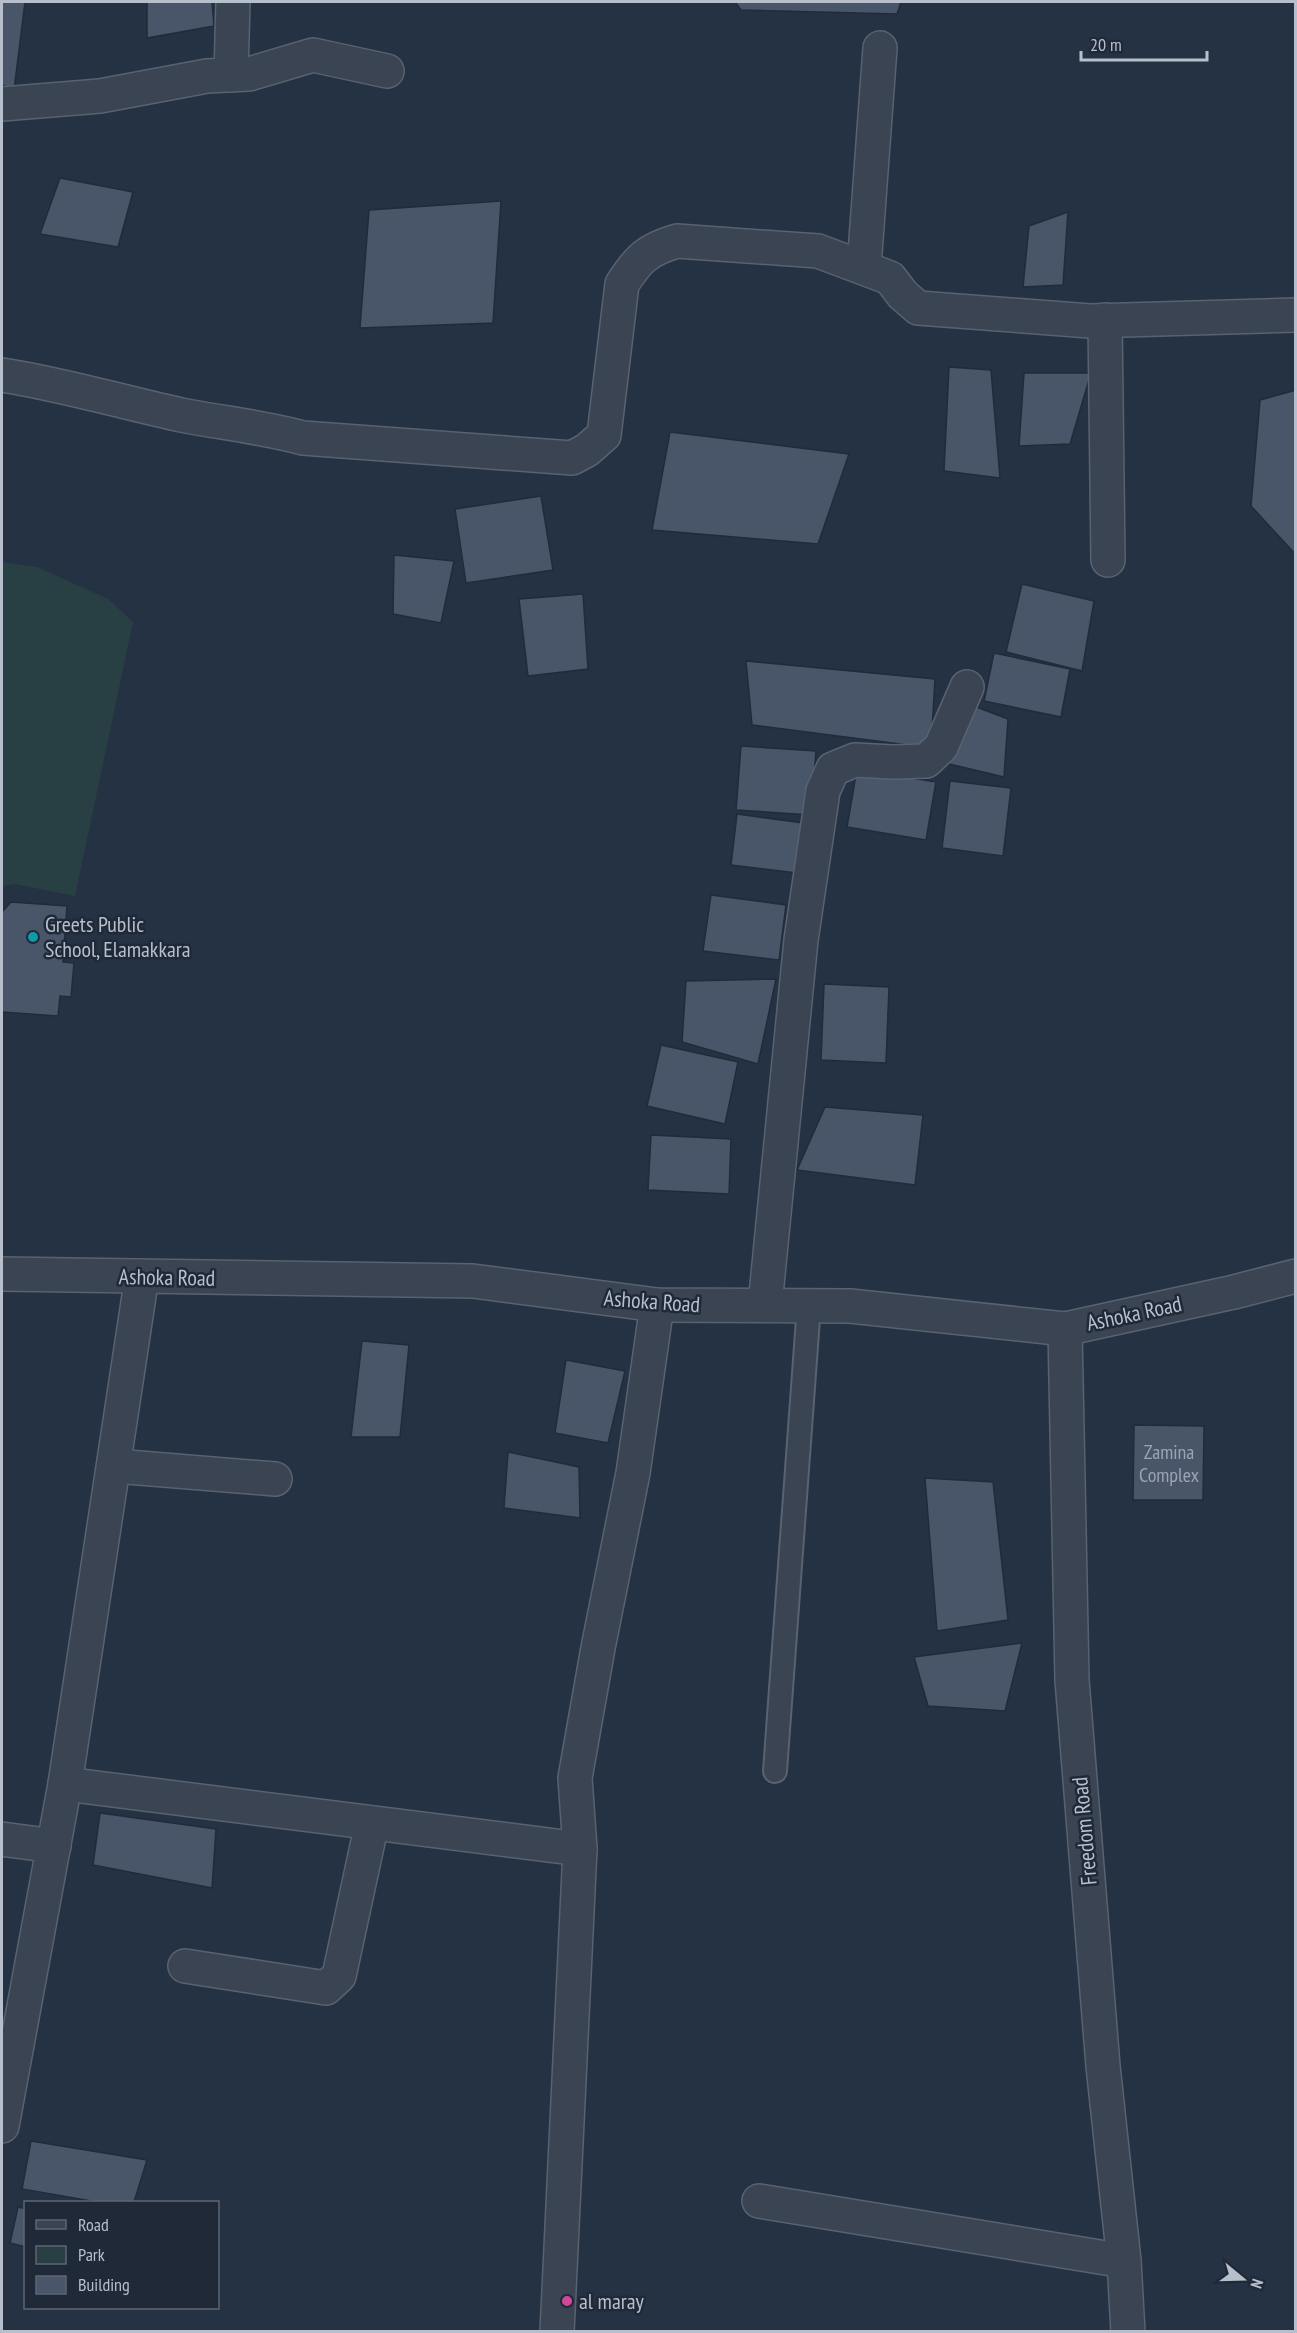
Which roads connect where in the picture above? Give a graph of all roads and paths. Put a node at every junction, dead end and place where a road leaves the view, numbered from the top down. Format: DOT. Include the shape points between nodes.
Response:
graph roads {
  1 [pos="233,2"];
  2 [pos="880,48"];
  3 [pos="387,71"];
  4 [pos="231,75"];
  5 [pos="2,104"];
  6 [pos="864,267"];
  7 [pos="1296,315"];
  8 [pos="1105,320"];
  9 [pos="2,375"];
  10 [pos="1108,560"];
  11 [pos="967,687"];
  12 [pos="2,1274"];
  13 [pos="142,1276"];
  14 [pos="1296,1276"];
  15 [pos="657,1305"];
  16 [pos="765,1305"];
  17 [pos="809,1305"];
  18 [pos="1065,1329"];
  19 [pos="115,1466"];
  20 [pos="275,1479"];
  21 [pos="775,1771"];
  22 [pos="65,1784"];
  23 [pos="372,1823"];
  24 [pos="2,1839"];
  25 [pos="54,1846"];
  26 [pos="580,1849"];
  27 [pos="185,1966"];
  28 [pos="2,2126"];
  29 [pos="759,2201"];
  30 [pos="1124,2261"];
  31 [pos="557,2331"];
  32 [pos="1128,2331"];
  1 -- 4 [label="street"];
  2 -- 6 [label="street"];
  3 -- 4 [label="street" via="313,55 249,74"];
  4 -- 5 [label="street" via="100,96"];
  6 -- 8 [label="street" via="890,278 918,308"];
  6 -- 9 [label="street" via="818,251 677,241 655,248 635,264 622,284 604,435 572,458 303,438"];
  7 -- 8 [label="street"];
  8 -- 10 [label="street"];
  11 -- 16 [label="street" via="941,747 926,761 855,760 833,769 823,791 801,940"];
  12 -- 13 [label="street, Ashoka Road"];
  13 -- 15 [label="street, Ashoka Road" via="473,1281"];
  13 -- 19 [label="street"];
  14 -- 18 [label="street, Ashoka Road"];
  15 -- 16 [label="street, Ashoka Road"];
  15 -- 26 [label="street" via="633,1473 575,1778"];
  16 -- 17 [label="street, Ashoka Road"];
  17 -- 18 [label="street, Ashoka Road"];
  17 -- 21 [label="lane"];
  18 -- 30 [label="street, Freedom Road" via="1072,1680 1103,2066"];
  19 -- 20 [label="street"];
  19 -- 22 [label="street"];
  22 -- 23 [label="street"];
  22 -- 25 [label="street"];
  23 -- 26 [label="street"];
  23 -- 27 [label="street" via="339,1976 326,1988"];
  24 -- 25 [label="street"];
  25 -- 28 [label="street"];
  26 -- 31 [label="street"];
  29 -- 30 [label="street"];
  30 -- 32 [label="street, Freedom Road"];
}
